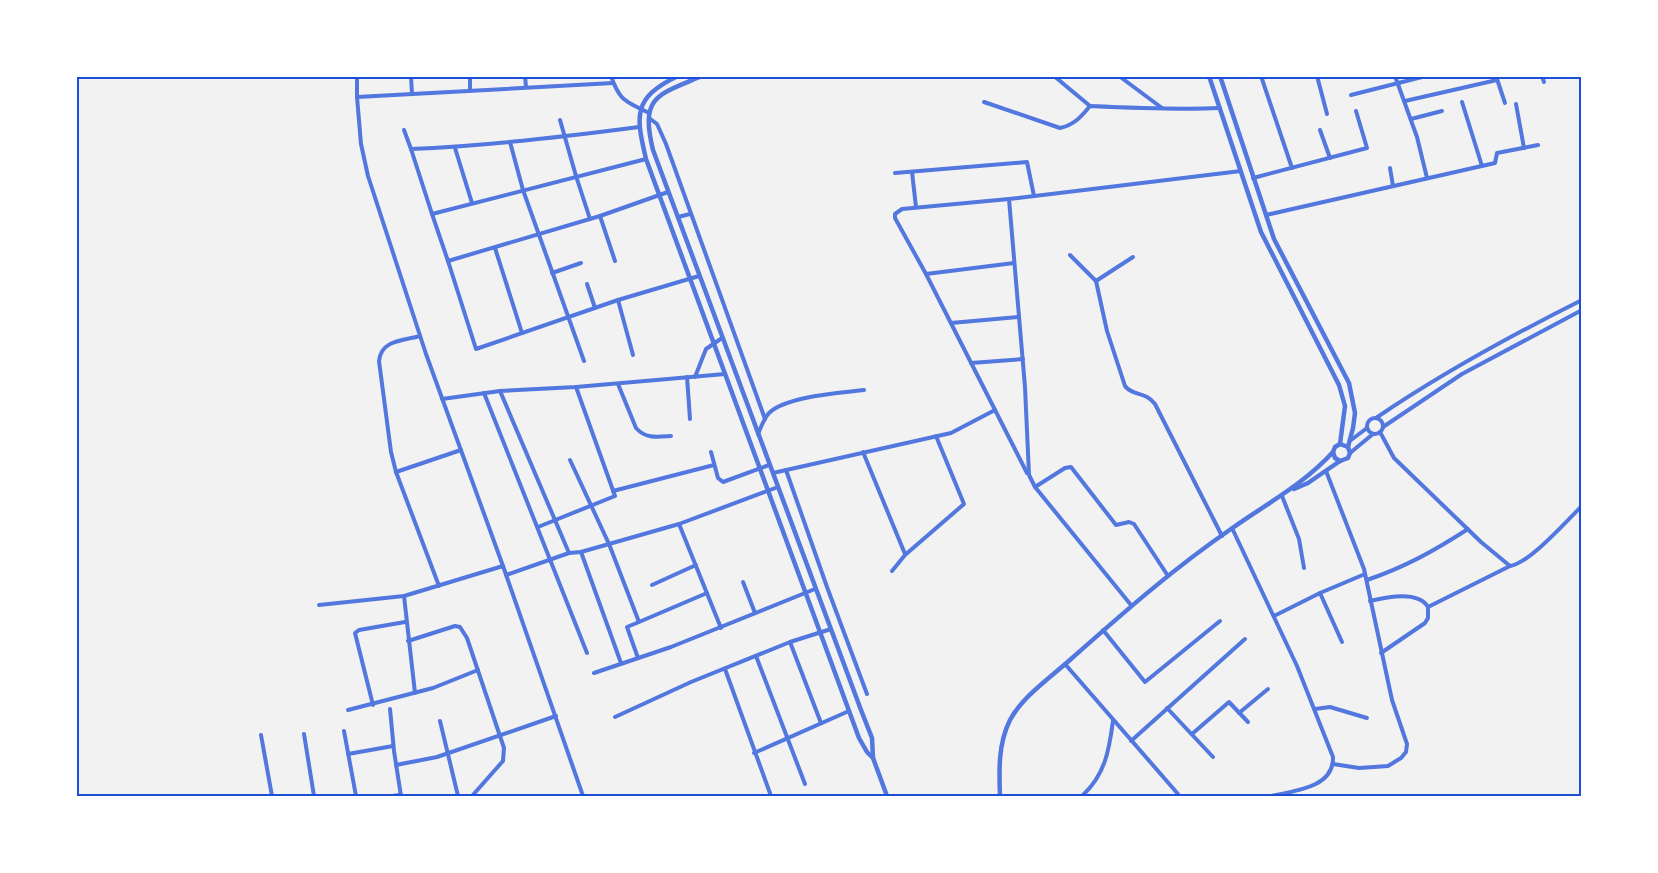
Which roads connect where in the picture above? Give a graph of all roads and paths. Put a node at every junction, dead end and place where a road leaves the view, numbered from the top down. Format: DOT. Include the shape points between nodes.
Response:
graph roads {
  1 [pos="357,76"];
  2 [pos="411,76"];
  3 [pos="470,76"];
  4 [pos="525,76"];
  5 [pos="611,76"];
  6 [pos="678,76"];
  7 [pos="702,76"];
  8 [pos="1054,76"];
  9 [pos="1119,76"];
  10 [pos="1209,76"];
  11 [pos="1220,76"];
  12 [pos="1261,76"];
  13 [pos="1317,76"];
  14 [pos="1395,76"];
  15 [pos="1426,76"];
  16 [pos="1420,77"];
  17 [pos="1496,78"];
  18 [pos="613,83"];
  19 [pos="1397,83"];
  20 [pos="526,87"];
  21 [pos="470,90"];
  22 [pos="412,94"];
  23 [pos="1351,95"];
  24 [pos="357,97"];
  25 [pos="1405,101"];
  26 [pos="984,102"];
  27 [pos="1462,102"];
  28 [pos="1505,103"];
  29 [pos="1516,104"];
  30 [pos="1090,106"];
  31 [pos="1162,108"];
  32 [pos="1220,108"];
  33 [pos="640,109"];
  34 [pos="1356,111"];
  35 [pos="1442,111"];
  36 [pos="1327,114"];
  37 [pos="649,115"];
  38 [pos="1411,119"];
  39 [pos="560,120"];
  40 [pos="639,127"];
  41 [pos="404,130"];
  42 [pos="1320,130"];
  43 [pos="565,137"];
  44 [pos="510,142"];
  45 [pos="1538,145"];
  46 [pos="455,148"];
  47 [pos="1524,148"];
  48 [pos="411,149"];
  49 [pos="1330,158"];
  50 [pos="646,159"];
  51 [pos="1482,166"];
  52 [pos="1292,168"];
  53 [pos="1390,168"];
  54 [pos="1241,171"];
  55 [pos="912,172"];
  56 [pos="895,173"];
  57 [pos="576,176"];
  58 [pos="1252,178"];
  59 [pos="1427,178"];
  60 [pos="1393,186"];
  61 [pos="523,190"];
  62 [pos="668,192"];
  63 [pos="658,195"];
  64 [pos="1034,196"];
  65 [pos="1009,199"];
  66 [pos="472,203"];
  67 [pos="916,207"];
  68 [pos="432,214"];
  69 [pos="690,214"];
  70 [pos="1265,215"];
  71 [pos="600,216"];
  72 [pos="678,218"];
  73 [pos="590,219"];
  74 [pos="540,234"];
  75 [pos="495,248"];
  76 [pos="1070,255"];
  77 [pos="1132,257"];
  78 [pos="448,261"];
  79 [pos="615,261"];
  80 [pos="581,263"];
  81 [pos="1014,263"];
  82 [pos="552,273"];
  83 [pos="927,274"];
  84 [pos="699,276"];
  85 [pos="690,279"];
  86 [pos="1096,281"];
  87 [pos="587,284"];
  88 [pos="618,300"];
  89 [pos="1581,300"];
  90 [pos="595,308"];
  91 [pos="1581,310"];
  92 [pos="1019,317"];
  93 [pos="568,318"];
  94 [pos="951,323"];
  95 [pos="522,333"];
  96 [pos="420,336"];
  97 [pos="722,338"];
  98 [pos="714,343"];
  99 [pos="633,355"];
  100 [pos="1023,359"];
  101 [pos="584,361"];
  102 [pos="971,363"];
  103 [pos="725,374"];
  104 [pos="687,377"];
  105 [pos="695,377"];
  106 [pos="618,384"];
  107 [pos="576,387"];
  108 [pos="864,390"];
  109 [pos="500,391"];
  110 [pos="484,393"];
  111 [pos="442,399"];
  112 [pos="995,410"];
  113 [pos="1376,418"];
  114 [pos="690,419"];
  115 [pos="765,419"];
  116 [pos="1383,427"];
  117 [pos="1367,428"];
  118 [pos="1380,432"];
  119 [pos="758,434"];
  120 [pos="1374,434"];
  121 [pos="671,436"];
  122 [pos="936,436"];
  123 [pos="1351,440"];
  124 [pos="1340,444"];
  125 [pos="461,450"];
  126 [pos="1349,450"];
  127 [pos="711,452"];
  128 [pos="863,452"];
  129 [pos="1333,452"];
  130 [pos="570,460"];
  131 [pos="1340,460"];
  132 [pos="714,465"];
  133 [pos="769,465"];
  134 [pos="760,469"];
  135 [pos="786,470"];
  136 [pos="1326,471"];
  137 [pos="396,472"];
  138 [pos="773,473"];
  139 [pos="1029,475"];
  140 [pos="778,487"];
  141 [pos="1035,487"];
  142 [pos="613,491"];
  143 [pos="1288,491"];
  144 [pos="769,492"];
  145 [pos="1282,496"];
  146 [pos="1581,506"];
  147 [pos="591,507"];
  148 [pos="556,521"];
  149 [pos="679,525"];
  150 [pos="538,527"];
  151 [pos="1232,528"];
  152 [pos="1468,529"];
  153 [pos="1222,536"];
  154 [pos="609,544"];
  155 [pos="581,552"];
  156 [pos="569,553"];
  157 [pos="905,555"];
  158 [pos="551,559"];
  159 [pos="696,565"];
  160 [pos="503,566"];
  161 [pos="1510,566"];
  162 [pos="1304,568"];
  163 [pos="892,571"];
  164 [pos="1365,574"];
  165 [pos="506,575"];
  166 [pos="1168,576"];
  167 [pos="1367,580"];
  168 [pos="743,582"];
  169 [pos="652,585"];
  170 [pos="439,586"];
  171 [pos="827,587"];
  172 [pos="816,590"];
  173 [pos="707,592"];
  174 [pos="806,593"];
  175 [pos="1320,593"];
  176 [pos="404,596"];
  177 [pos="1370,601"];
  178 [pos="320,605"];
  179 [pos="1131,605"];
  180 [pos="1428,607"];
  181 [pos="755,613"];
  182 [pos="1274,616"];
  183 [pos="1220,621"];
  184 [pos="405,622"];
  185 [pos="639,622"];
  186 [pos="721,628"];
  187 [pos="831,629"];
  188 [pos="1103,630"];
  189 [pos="821,633"];
  190 [pos="1245,639"];
  191 [pos="408,641"];
  192 [pos="790,642"];
  193 [pos="1342,642"];
  194 [pos="587,653"];
  195 [pos="1381,653"];
  196 [pos="756,656"];
  197 [pos="638,658"];
  198 [pos="621,663"];
  199 [pos="1065,664"];
  200 [pos="725,669"];
  201 [pos="478,670"];
  202 [pos="594,673"];
  203 [pos="1268,688"];
  204 [pos="415,693"];
  205 [pos="867,694"];
  206 [pos="373,705"];
  207 [pos="1167,708"];
  208 [pos="390,709"];
  209 [pos="1315,709"];
  210 [pos="348,711"];
  211 [pos="849,711"];
  212 [pos="1239,713"];
  213 [pos="556,716"];
  214 [pos="615,717"];
  215 [pos="1367,718"];
  216 [pos="440,721"];
  217 [pos="1113,721"];
  218 [pos="1248,722"];
  219 [pos="821,723"];
  220 [pos="344,731"];
  221 [pos="304,734"];
  222 [pos="1192,734"];
  223 [pos="261,735"];
  224 [pos="501,735"];
  225 [pos="788,738"];
  226 [pos="1131,741"];
  227 [pos="393,746"];
  228 [pos="754,753"];
  229 [pos="348,754"];
  230 [pos="447,754"];
  231 [pos="1213,757"];
  232 [pos="873,758"];
  233 [pos="1334,764"];
  234 [pos="396,765"];
  235 [pos="805,784"];
  236 [pos="1178,794"];
  237 [pos="272,796"];
  238 [pos="314,796"];
  239 [pos="356,796"];
  240 [pos="392,796"];
  241 [pos="401,796"];
  242 [pos="458,796"];
  243 [pos="472,796"];
  244 [pos="583,796"];
  245 [pos="771,796"];
  246 [pos="887,796"];
  247 [pos="1000,796"];
  248 [pos="1082,796"];
  249 [pos="1271,796"];
  1 -- 24 [label="street"];
  2 -- 22 [label="street"];
  3 -- 21 [label="street"];
  4 -- 20 [label="street"];
  5 -- 18 [label="street"];
  6 -- 33 [label="street" via="654,90"];
  7 -- 37 [label="street" via="662,94 651,105"];
  8 -- 30 [label="street"];
  9 -- 31 [label="street"];
  10 -- 32 [label="street"];
  11 -- 58 [label="street"];
  12 -- 52 [label="street"];
  13 -- 36 [label="street"];
  14 -- 19 [label="street"];
  15 -- 16 [label="street"];
  16 -- 19 [label="street"];
  17 -- 25 [label="street"];
  17 -- 28 [label="street"];
  18 -- 20 [label="street"];
  18 -- 33 [label="street" via="622,99"];
  19 -- 23 [label="street"];
  19 -- 25 [label="street"];
  20 -- 21 [label="street"];
  21 -- 22 [label="street"];
  22 -- 24 [label="street"];
  24 -- 96 [label="street" via="368,176"];
  25 -- 38 [label="street"];
  26 -- 30 [label="street" via="1060,128 1080,118"];
  27 -- 51 [label="street"];
  29 -- 47 [label="street"];
  30 -- 31 [label="street"];
  31 -- 32 [label="street"];
  32 -- 54 [label="street"];
  33 -- 37 [label="street"];
  33 -- 40 [label="street"];
  34 -- 49 [label="street" via="1367,148"];
  35 -- 38 [label="street"];
  37 -- 62 [label="street" via="653,150"];
  37 -- 69 [label="street" via="662,133"];
  38 -- 59 [label="street"];
  39 -- 43 [label="street"];
  40 -- 43 [label="street"];
  40 -- 50 [label="street"];
  41 -- 48 [label="street"];
  42 -- 49 [label="street"];
  43 -- 44 [label="street"];
  43 -- 57 [label="street"];
  44 -- 46 [label="street"];
  44 -- 61 [label="street"];
  45 -- 47 [label="street"];
  46 -- 48 [label="street"];
  46 -- 66 [label="street"];
  47 -- 51 [label="street" via="1497,153 1495,163"];
  48 -- 68 [label="street"];
  49 -- 52 [label="street"];
  50 -- 57 [label="street"];
  50 -- 63 [label="street"];
  51 -- 59 [label="street"];
  52 -- 58 [label="street"];
  53 -- 60 [label="street"];
  54 -- 64 [label="street"];
  54 -- 124 [label="street" via="1261,232 1339,385 1344,406"];
  55 -- 56 [label="street"];
  55 -- 64 [label="street" via="1027,162"];
  55 -- 67 [label="street"];
  57 -- 61 [label="street"];
  57 -- 73 [label="street"];
  58 -- 70 [label="street"];
  59 -- 60 [label="street"];
  60 -- 70 [label="street"];
  61 -- 66 [label="street"];
  61 -- 74 [label="street"];
  62 -- 63 [label="street"];
  62 -- 72 [label="street"];
  63 -- 71 [label="street"];
  63 -- 85 [label="street"];
  64 -- 65 [label="street"];
  65 -- 67 [label="street"];
  65 -- 81 [label="street"];
  66 -- 68 [label="street"];
  67 -- 83 [label="street" via="898,210 896,218"];
  68 -- 78 [label="street"];
  69 -- 72 [label="street"];
  69 -- 115 [label="street"];
  70 -- 123 [label="street" via="1349,383 1355,413"];
  71 -- 73 [label="street"];
  71 -- 79 [label="street"];
  72 -- 84 [label="street"];
  73 -- 74 [label="street"];
  74 -- 75 [label="street"];
  74 -- 82 [label="street"];
  75 -- 78 [label="street"];
  75 -- 95 [label="street"];
  76 -- 86 [label="street"];
  77 -- 86 [label="street"];
  78 -- 95 [label="street" via="476,349"];
  80 -- 82 [label="street"];
  81 -- 83 [label="street"];
  81 -- 92 [label="street"];
  82 -- 93 [label="street"];
  83 -- 94 [label="street"];
  84 -- 85 [label="street"];
  84 -- 97 [label="street"];
  85 -- 88 [label="street"];
  85 -- 98 [label="street"];
  86 -- 153 [label="street" via="1125,386 1131,392 1145,394 1155,404"];
  87 -- 90 [label="street"];
  88 -- 90 [label="street"];
  88 -- 99 [label="street"];
  89 -- 113 [label="street" via="1450,369"];
  90 -- 93 [label="street"];
  91 -- 116 [label="street" via="1462,375"];
  92 -- 94 [label="street"];
  92 -- 100 [label="street"];
  93 -- 95 [label="street"];
  93 -- 101 [label="street"];
  94 -- 102 [label="street"];
  96 -- 111 [label="street"];
  96 -- 137 [label="street" via="386,345 380,352 383,398"];
  97 -- 98 [label="street"];
  97 -- 119 [label="street"];
  98 -- 103 [label="street"];
  98 -- 105 [label="street" via="704,353"];
  100 -- 102 [label="street"];
  100 -- 139 [label="street"];
  102 -- 112 [label="street"];
  103 -- 105 [label="street"];
  103 -- 134 [label="street"];
  104 -- 105 [label="street"];
  104 -- 106 [label="street"];
  104 -- 114 [label="street"];
  106 -- 107 [label="street"];
  106 -- 121 [label="street" via="640,433 650,437"];
  107 -- 109 [label="street"];
  107 -- 142 [label="street"];
  108 -- 115 [label="street" via="801,399 775,408"];
  109 -- 110 [label="street"];
  109 -- 148 [label="street"];
  110 -- 111 [label="street"];
  110 -- 150 [label="street"];
  111 -- 125 [label="street"];
  112 -- 122 [label="street" via="951,433"];
  112 -- 139 [label="street"];
  113 -- 116 [label="street"];
  113 -- 117 [label="street" via="1370,419"];
  115 -- 119 [label="street"];
  116 -- 118 [label="street"];
  117 -- 120 [label="street"];
  117 -- 123 [label="street"];
  118 -- 120 [label="street"];
  118 -- 152 [label="street" via="1394,458"];
  119 -- 133 [label="street"];
  120 -- 126 [label="street"];
  122 -- 128 [label="street"];
  122 -- 157 [label="street" via="964,504"];
  123 -- 126 [label="street"];
  124 -- 126 [label="street"];
  124 -- 129 [label="street"];
  125 -- 137 [label="street"];
  125 -- 160 [label="street"];
  126 -- 131 [label="street" via="1346,460"];
  127 -- 132 [label="street"];
  128 -- 135 [label="street"];
  128 -- 157 [label="street"];
  129 -- 131 [label="street"];
  129 -- 143 [label="street"];
  130 -- 147 [label="street"];
  131 -- 136 [label="street"];
  132 -- 134 [label="street" via="723,482"];
  132 -- 142 [label="street"];
  133 -- 134 [label="street"];
  133 -- 138 [label="street"];
  134 -- 144 [label="street"];
  135 -- 138 [label="street"];
  135 -- 171 [label="street"];
  136 -- 143 [label="street"];
  136 -- 164 [label="street"];
  137 -- 170 [label="street"];
  138 -- 140 [label="street"];
  139 -- 141 [label="street"];
  140 -- 144 [label="street"];
  140 -- 172 [label="street"];
  141 -- 166 [label="street" via="1071,467 1116,525 1134,524"];
  141 -- 179 [label="street"];
  142 -- 147 [label="street" via="615,496"];
  143 -- 145 [label="street"];
  144 -- 149 [label="street"];
  144 -- 174 [label="street"];
  145 -- 151 [label="street"];
  145 -- 162 [label="street" via="1299,539"];
  146 -- 161 [label="street" via="1528,558"];
  147 -- 148 [label="street"];
  147 -- 154 [label="street"];
  148 -- 150 [label="street"];
  148 -- 156 [label="street"];
  149 -- 154 [label="street"];
  149 -- 159 [label="street"];
  150 -- 158 [label="street"];
  151 -- 153 [label="street"];
  151 -- 182 [label="street"];
  152 -- 161 [label="street"];
  152 -- 167 [label="street" via="1427,556"];
  153 -- 166 [label="street"];
  154 -- 155 [label="street"];
  154 -- 185 [label="street"];
  155 -- 156 [label="street"];
  155 -- 198 [label="street"];
  156 -- 158 [label="street"];
  157 -- 163 [label="street"];
  158 -- 165 [label="street"];
  158 -- 194 [label="street"];
  159 -- 169 [label="street"];
  159 -- 173 [label="street"];
  160 -- 165 [label="street"];
  160 -- 170 [label="street"];
  161 -- 180 [label="street"];
  164 -- 167 [label="street"];
  164 -- 175 [label="street"];
  165 -- 213 [label="street"];
  166 -- 179 [label="street"];
  167 -- 177 [label="street"];
  168 -- 181 [label="street"];
  170 -- 176 [label="street"];
  171 -- 172 [label="street"];
  171 -- 205 [label="street"];
  172 -- 174 [label="street"];
  172 -- 187 [label="street"];
  173 -- 185 [label="street"];
  173 -- 186 [label="street"];
  174 -- 181 [label="street"];
  174 -- 189 [label="street"];
  175 -- 182 [label="street"];
  175 -- 193 [label="street"];
  176 -- 178 [label="street"];
  176 -- 184 [label="street"];
  177 -- 180 [label="street" via="1418,598"];
  177 -- 195 [label="street"];
  179 -- 188 [label="street"];
  180 -- 195 [label="street" via="1425,623"];
  181 -- 186 [label="street"];
  182 -- 209 [label="street"];
  183 -- 188 [label="street" via="1145,682"];
  184 -- 191 [label="street"];
  184 -- 206 [label="street" via="355,633"];
  185 -- 197 [label="street" via="627,627"];
  186 -- 197 [label="street"];
  187 -- 189 [label="street"];
  187 -- 232 [label="street" via="872,738"];
  188 -- 199 [label="street"];
  189 -- 192 [label="street"];
  189 -- 211 [label="street"];
  190 -- 207 [label="street"];
  191 -- 201 [label="street" via="460,627"];
  191 -- 204 [label="street"];
  192 -- 196 [label="street"];
  192 -- 219 [label="street"];
  195 -- 233 [label="street" via="1406,752 1388,766 1359,768"];
  196 -- 200 [label="street"];
  196 -- 225 [label="street"];
  197 -- 198 [label="street"];
  198 -- 202 [label="street"];
  199 -- 217 [label="street"];
  199 -- 247 [label="street" via="1037,688 1010,720 1000,756"];
  200 -- 214 [label="street"];
  200 -- 228 [label="street"];
  201 -- 204 [label="street"];
  201 -- 224 [label="street"];
  203 -- 212 [label="street"];
  204 -- 206 [label="street"];
  206 -- 210 [label="street"];
  207 -- 222 [label="street"];
  207 -- 226 [label="street"];
  208 -- 227 [label="street"];
  209 -- 215 [label="street" via="1330,707"];
  209 -- 233 [label="street"];
  211 -- 219 [label="street"];
  211 -- 232 [label="street" via="859,738"];
  212 -- 218 [label="street"];
  212 -- 222 [label="street" via="1229,702"];
  213 -- 224 [label="street"];
  213 -- 244 [label="street"];
  216 -- 230 [label="street"];
  217 -- 226 [label="street"];
  217 -- 248 [label="street" via="1104,767"];
  219 -- 225 [label="street"];
  220 -- 229 [label="street"];
  221 -- 238 [label="street"];
  222 -- 231 [label="street"];
  223 -- 237 [label="street"];
  224 -- 230 [label="street"];
  224 -- 243 [label="street" via="503,761"];
  225 -- 228 [label="street"];
  225 -- 235 [label="street"];
  226 -- 236 [label="street"];
  227 -- 229 [label="street"];
  227 -- 234 [label="street"];
  228 -- 245 [label="street"];
  229 -- 239 [label="street"];
  230 -- 234 [label="street"];
  230 -- 242 [label="street"];
  232 -- 246 [label="street"];
  233 -- 249 [label="street" via="1318,783"];
  234 -- 241 [label="street"];
  240 -- 241 [label="street"];
}
